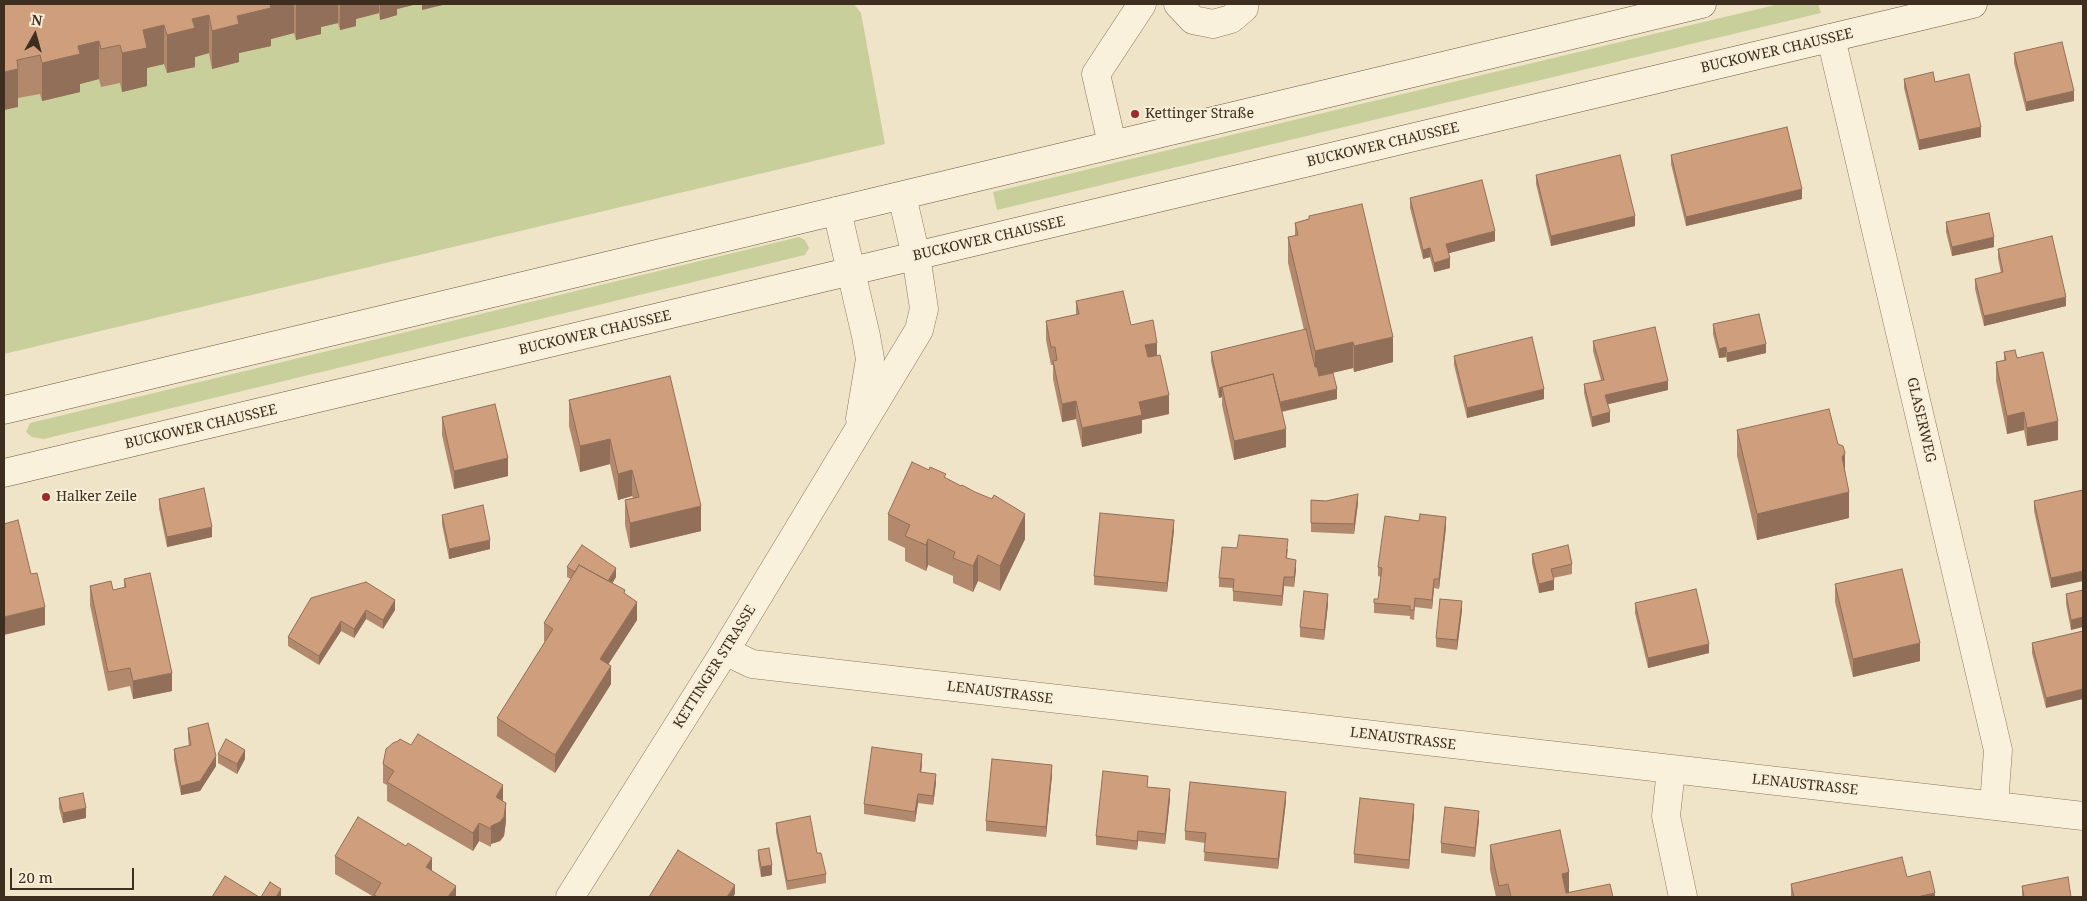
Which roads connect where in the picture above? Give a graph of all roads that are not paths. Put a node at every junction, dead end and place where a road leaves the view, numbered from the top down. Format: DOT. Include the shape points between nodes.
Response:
graph roads {
  1 [pos="1142,4"];
  2 [pos="1178,4"];
  3 [pos="1244,4"];
  4 [pos="1702,4"];
  5 [pos="1974,4"];
  6 [pos="1831,38"];
  7 [pos="1112,144"];
  8 [pos="902,196"];
  9 [pos="837,211"];
  10 [pos="916,256"];
  11 [pos="852,271"];
  12 [pos="4,410"];
  13 [pos="857,436"];
  14 [pos="4,474"];
  15 [pos="725,651"];
  16 [pos="1671,770"];
  17 [pos="1994,804"];
  18 [pos="2083,816"];
  19 [pos="570,897"];
  20 [pos="1683,897"];
  1 -- 7 [label="main road" via="1096,74"];
  2 -- 3 [label="main road" via="1193,20 1213,24 1231,19 1244,8"];
  4 -- 7 [label="main road"];
  5 -- 6 [label="main road, BUCKOWER CHAUSSEE"];
  6 -- 10 [label="main road, BUCKOWER CHAUSSEE"];
  6 -- 17 [label="main road, GLASERWEG" via="1998,750"];
  7 -- 8 [label="main road"];
  8 -- 9 [label="main road"];
  8 -- 10 [label="main road, KETTINGER STRASSE"];
  9 -- 11 [label="main road, KETTINGER STRASSE"];
  9 -- 12 [label="main road"];
  10 -- 11 [label="main road, BUCKOWER CHAUSSEE"];
  10 -- 13 [label="main road, KETTINGER STRASSE" via="924,309 919,330"];
  11 -- 13 [label="main road, KETTINGER STRASSE" via="870,360"];
  11 -- 14 [label="main road, BUCKOWER CHAUSSEE"];
  13 -- 15 [label="main road, KETTINGER STRASSE"];
  15 -- 16 [label="main road, LENAUSTRASSE" via="752,664"];
  15 -- 19 [label="main road, KETTINGER STRASSE"];
  16 -- 17 [label="main road, LENAUSTRASSE"];
  16 -- 20 [label="main road" via="1666,816"];
  17 -- 18 [label="main road, LENAUSTRASSE"];
}
